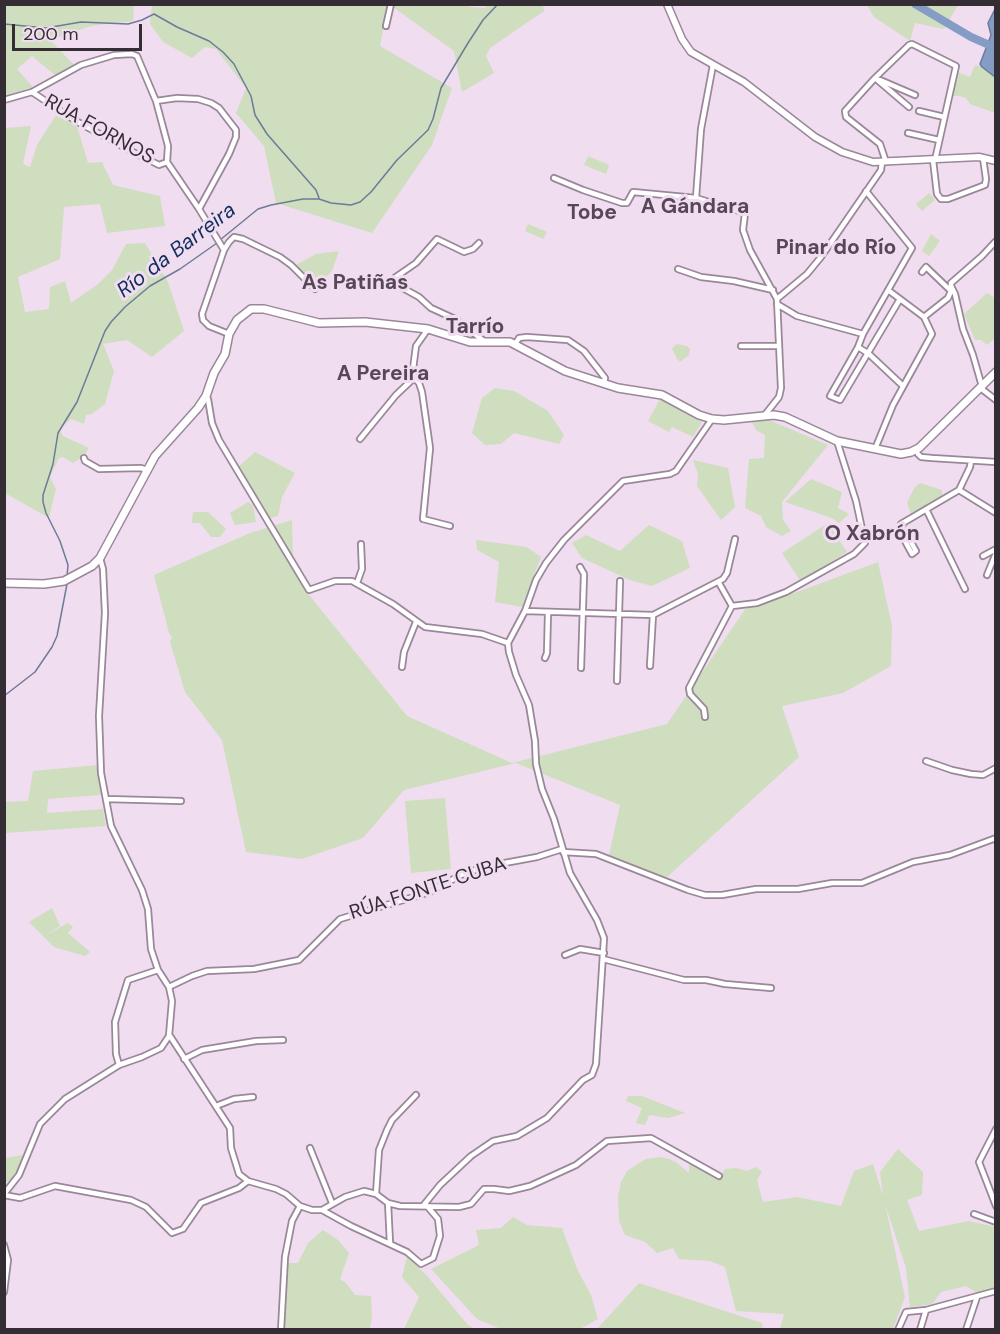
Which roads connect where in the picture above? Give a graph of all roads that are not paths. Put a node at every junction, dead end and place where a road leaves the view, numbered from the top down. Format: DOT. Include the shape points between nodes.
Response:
graph roads {
  1 [pos="390,4"];
  2 [pos="667,4"];
  3 [pos="386,26"];
  4 [pos="713,65"];
  5 [pos="875,78"];
  6 [pos="32,92"];
  7 [pos="915,94"];
  8 [pos="7,99"];
  9 [pos="156,101"];
  10 [pos="909,107"];
  11 [pos="919,111"];
  12 [pos="944,117"];
  13 [pos="908,133"];
  14 [pos="939,140"];
  15 [pos="983,158"];
  16 [pos="934,160"];
  17 [pos="996,161"];
  18 [pos="167,162"];
  19 [pos="882,162"];
  20 [pos="554,178"];
  21 [pos="866,192"];
  22 [pos="696,198"];
  23 [pos="200,208"];
  24 [pos="996,241"];
  25 [pos="479,243"];
  26 [pos="224,250"];
  27 [pos="678,269"];
  28 [pos="922,272"];
  29 [pos="315,289"];
  30 [pos="773,290"];
  31 [pos="888,290"];
  32 [pos="900,299"];
  33 [pos="777,302"];
  34 [pos="924,316"];
  35 [pos="428,329"];
  36 [pos="229,334"];
  37 [pos="863,334"];
  38 [pos="486,343"];
  39 [pos="515,344"];
  40 [pos="741,346"];
  41 [pos="779,346"];
  42 [pos="858,347"];
  43 [pos="869,354"];
  44 [pos="996,372"];
  45 [pos="414,378"];
  46 [pos="604,384"];
  47 [pos="982,384"];
  48 [pos="903,386"];
  49 [pos="206,396"];
  50 [pos="996,400"];
  51 [pos="764,416"];
  52 [pos="712,419"];
  53 [pos="360,439"];
  54 [pos="837,441"];
  55 [pos="875,449"];
  56 [pos="915,452"];
  57 [pos="84,458"];
  58 [pos="971,460"];
  59 [pos="996,462"];
  60 [pos="147,470"];
  61 [pos="959,490"];
  62 [pos="927,509"];
  63 [pos="996,513"];
  64 [pos="901,524"];
  65 [pos="450,526"];
  66 [pos="735,539"];
  67 [pos="362,544"];
  68 [pos="996,551"];
  69 [pos="983,556"];
  70 [pos="100,558"];
  71 [pos="580,567"];
  72 [pos="987,575"];
  73 [pos="620,581"];
  74 [pos="4,583"];
  75 [pos="357,583"];
  76 [pos="719,583"];
  77 [pos="965,589"];
  78 [pos="732,606"];
  79 [pos="525,611"];
  80 [pos="548,613"];
  81 [pos="583,614"];
  82 [pos="618,614"];
  83 [pos="653,615"];
  84 [pos="416,622"];
  85 [pos="508,643"];
  86 [pos="545,658"];
  87 [pos="650,666"];
  88 [pos="402,667"];
  89 [pos="581,668"];
  90 [pos="617,681"];
  91 [pos="705,717"];
  92 [pos="926,761"];
  93 [pos="996,768"];
  94 [pos="106,799"];
  95 [pos="181,801"];
  96 [pos="996,838"];
  97 [pos="562,850"];
  98 [pos="565,955"];
  99 [pos="603,956"];
  100 [pos="158,970"];
  101 [pos="169,987"];
  102 [pos="771,988"];
  103 [pos="169,1036"];
  104 [pos="283,1040"];
  105 [pos="184,1059"];
  106 [pos="119,1065"];
  107 [pos="416,1095"];
  108 [pos="253,1097"];
  109 [pos="216,1106"];
  110 [pos="996,1129"];
  111 [pos="310,1148"];
  112 [pos="719,1176"];
  113 [pos="248,1181"];
  114 [pos="376,1194"];
  115 [pos="4,1195"];
  116 [pos="332,1203"];
  117 [pos="388,1203"];
  118 [pos="300,1206"];
  119 [pos="425,1206"];
  120 [pos="996,1206"];
  121 [pos="322,1210"];
  122 [pos="974,1214"];
  123 [pos="996,1222"];
  124 [pos="390,1243"];
  125 [pos="4,1245"];
  126 [pos="996,1291"];
  127 [pos="4,1292"];
  128 [pos="976,1297"];
  129 [pos="926,1310"];
  130 [pos="281,1329"];
  131 [pos="898,1329"];
  132 [pos="920,1329"];
  133 [pos="966,1329"];
  1 -- 3 [label="street"];
  2 -- 4 [label="street" via="686,46"];
  4 -- 19 [label="street" via="749,85 833,148 864,160"];
  4 -- 22 [label="street" via="700,129"];
  5 -- 7 [label="street"];
  5 -- 10 [label="street"];
  5 -- 12 [label="street" via="909,45 955,64"];
  5 -- 19 [label="street" via="845,111 846,117 880,144"];
  6 -- 8 [label="street, RÚA FORNOS"];
  6 -- 9 [label="street, RÚA FORNOS" via="81,65 132,54 137,56"];
  6 -- 18 [label="street, RÚA FORNOS" via="129,150 159,165"];
  9 -- 18 [label="street, RÚA FORNOS" via="168,146"];
  9 -- 23 [label="street" via="177,98 211,102 237,130"];
  11 -- 12 [label="street"];
  12 -- 14 [label="street"];
  13 -- 14 [label="street"];
  14 -- 16 [label="street"];
  15 -- 16 [label="street"];
  15 -- 16 [label="street" via="985,184 948,199 937,194"];
  15 -- 17 [label="street"];
  16 -- 19 [label="street"];
  18 -- 23 [label="street, RÚA FORNOS"];
  19 -- 21 [label="street" via="882,170"];
  20 -- 22 [label="street" via="622,203 627,203 633,192"];
  21 -- 31 [label="street" via="912,248"];
  21 -- 33 [label="street" via="807,274"];
  22 -- 30 [label="street" via="744,213 743,230 750,250"];
  23 -- 26 [label="street, RÚA FORNOS"];
  24 -- 47 [label="street" via="951,283"];
  25 -- 38 [label="street" via="464,252 437,239 416,263 390,281 455,319"];
  26 -- 29 [label="street" via="234,237 243,239 280,257"];
  26 -- 36 [label="street" via="202,314 209,326"];
  27 -- 30 [label="street"];
  28 -- 34 [label="street" via="926,267 951,291 948,298"];
  30 -- 33 [label="street"];
  31 -- 32 [label="street"];
  31 -- 37 [label="street"];
  32 -- 34 [label="street"];
  32 -- 43 [label="street"];
  33 -- 37 [label="street" via="798,316"];
  33 -- 41 [label="street"];
  34 -- 48 [label="street" via="932,334"];
  35 -- 36 [label="main road" via="319,322 257,308 243,314"];
  35 -- 38 [label="main road"];
  35 -- 45 [label="street" via="416,346"];
  36 -- 49 [label="main road" via="225,354"];
  37 -- 42 [label="street"];
  38 -- 39 [label="main road"];
  39 -- 46 [label="main road" via="565,371"];
  39 -- 46 [label="street" via="519,338 527,337 568,340 584,351 605,378"];
  40 -- 41 [label="street"];
  41 -- 51 [label="street" via="781,388"];
  42 -- 43 [label="street"];
  42 -- 43 [label="street" via="830,396 840,400"];
  43 -- 48 [label="street"];
  44 -- 47 [label="main road"];
  45 -- 53 [label="street"];
  45 -- 65 [label="street" via="422,392 430,448 423,519"];
  46 -- 52 [label="main road" via="662,395"];
  47 -- 50 [label="street" via="983,390"];
  47 -- 56 [label="main road"];
  48 -- 55 [label="street"];
  49 -- 60 [label="main road"];
  49 -- 75 [label="street" via="219,440 309,590 335,581"];
  51 -- 52 [label="main road"];
  51 -- 54 [label="main road" via="785,417"];
  52 -- 79 [label="street" via="676,471 623,481 571,534 541,571"];
  54 -- 55 [label="main road"];
  54 -- 78 [label="street" via="865,543 854,554 786,592 757,603"];
  55 -- 56 [label="main road"];
  56 -- 58 [label="street" via="921,457"];
  57 -- 60 [label="street" via="99,469"];
  58 -- 59 [label="street"];
  58 -- 61 [label="street"];
  60 -- 70 [label="main road"];
  61 -- 62 [label="street"];
  61 -- 63 [label="street"];
  62 -- 64 [label="street"];
  62 -- 77 [label="street"];
  64 -- 64 [label="street" via="899,530 912,554 916,550"];
  66 -- 76 [label="street" via="727,573"];
  67 -- 75 [label="street" via="362,569"];
  68 -- 69 [label="street"];
  68 -- 72 [label="street"];
  70 -- 74 [label="main road" via="64,581"];
  70 -- 94 [label="street" via="105,613 99,728"];
  71 -- 81 [label="street" via="584,574"];
  73 -- 82 [label="street"];
  75 -- 84 [label="street"];
  76 -- 78 [label="street"];
  76 -- 83 [label="street"];
  78 -- 91 [label="street" via="689,688"];
  79 -- 80 [label="street"];
  79 -- 85 [label="street"];
  80 -- 81 [label="street"];
  80 -- 86 [label="street"];
  81 -- 82 [label="street"];
  81 -- 89 [label="street"];
  82 -- 83 [label="street"];
  82 -- 90 [label="street"];
  83 -- 87 [label="street"];
  84 -- 85 [label="street"];
  84 -- 88 [label="street"];
  85 -- 97 [label="street" via="529,705 536,764"];
  92 -- 93 [label="street" via="971,774 983,775"];
  94 -- 95 [label="street"];
  94 -- 100 [label="street" via="111,826 145,899"];
  96 -- 97 [label="street" via="950,855 913,862 862,883 756,889 722,895 688,890 596,854"];
  97 -- 99 [label="street" via="604,938"];
  97 -- 101 [label="street, RÚA FONTE CUBA" via="483,867 430,892 340,919 299,960 254,969 207,971"];
  98 -- 99 [label="street" via="580,949"];
  99 -- 102 [label="street" via="684,980"];
  99 -- 119 [label="street" via="592,1075 547,1118 471,1156 440,1185"];
  100 -- 101 [label="street"];
  100 -- 106 [label="street" via="128,980 115,1022"];
  101 -- 103 [label="street"];
  103 -- 105 [label="street"];
  103 -- 106 [label="street" via="161,1048"];
  104 -- 105 [label="street" via="202,1050"];
  105 -- 109 [label="street"];
  106 -- 115 [label="street" via="65,1100 40,1124 19,1175"];
  107 -- 114 [label="street" via="387,1130 380,1150"];
  108 -- 109 [label="street"];
  109 -- 113 [label="street" via="230,1128 239,1174"];
  110 -- 120 [label="street" via="979,1162"];
  111 -- 116 [label="street"];
  112 -- 119 [label="street" via="651,1138 607,1141 576,1165 530,1186 509,1191 484,1190 471,1204 459,1207"];
  113 -- 115 [label="street" via="201,1203 183,1229 172,1233 146,1207 123,1198 55,1186 20,1198"];
  113 -- 118 [label="street" via="276,1189"];
  114 -- 116 [label="street" via="364,1191"];
  114 -- 117 [label="street"];
  116 -- 121 [label="street"];
  117 -- 119 [label="street"];
  117 -- 124 [label="street"];
  118 -- 121 [label="street"];
  118 -- 130 [label="street" via="292,1221 285,1257"];
  119 -- 124 [label="street" via="438,1219 440,1236 433,1258 421,1264"];
  121 -- 124 [label="street"];
  122 -- 123 [label="street"];
  125 -- 127 [label="street" via="8,1260"];
  126 -- 128 [label="street"];
  128 -- 129 [label="street"];
  128 -- 133 [label="street"];
  129 -- 131 [label="street" via="906,1312"];
  129 -- 132 [label="street"];
}
